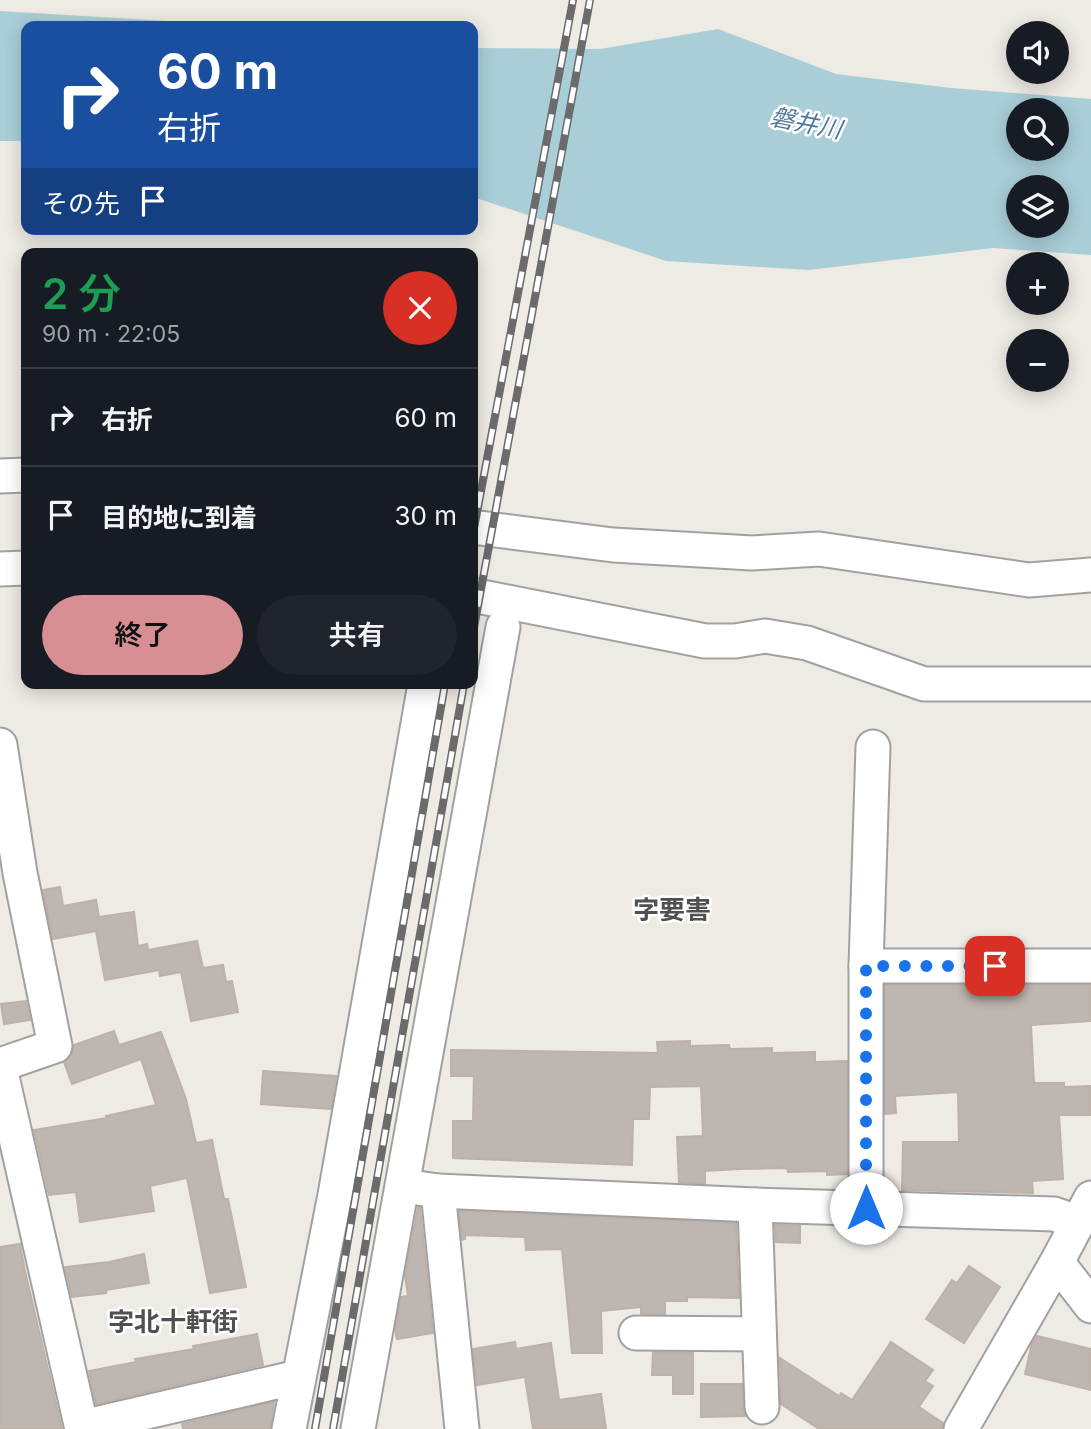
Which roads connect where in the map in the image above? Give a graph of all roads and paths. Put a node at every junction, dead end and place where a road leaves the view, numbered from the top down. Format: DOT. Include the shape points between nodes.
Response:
graph roads {
  1 [pos="21,475"];
  2 [pos="0,476"];
  3 [pos="478,528"];
  4 [pos="21,568"];
  5 [pos="0,569"];
  6 [pos="1091,575"];
  7 [pos="478,596"];
  8 [pos="503,627"];
  9 [pos="1091,684"];
  10 [pos="424,689"];
  11 [pos="0,745"];
  12 [pos="873,747"];
  13 [pos="10,875"];
  14 [pos="866,966"];
  15 [pos="1091,966"];
  16 [pos="0,1066"];
  17 [pos="404,1186"];
  18 [pos="438,1191"];
  19 [pos="755,1205"];
  20 [pos="866,1208"];
  21 [pos="1084,1210"];
  22 [pos="1057,1262"];
  23 [pos="1091,1306"];
  24 [pos="636,1334"];
  25 [pos="759,1334"];
  26 [pos="298,1377"];
  27 [pos="762,1407"];
  28 [pos="82,1428"];
  29 [pos="289,1429"];
  30 [pos="358,1429"];
  31 [pos="461,1429"];
  32 [pos="961,1429"];
  1 -- 2 [label="street"];
  3 -- 6 [label="street" via="613,545 752,553 819,549 1029,580"];
  4 -- 5 [label="street"];
  7 -- 9 [label="street" via="705,641 765,636 807,643 924,684"];
  8 -- 17 [label="street"];
  10 -- 26 [label="street" via="335,1195"];
  11 -- 13 [label="street"];
  12 -- 14 [label="street"];
  13 -- 16 [label="street" via="55,1046"];
  14 -- 15 [label="street"];
  14 -- 20 [label="street"];
  16 -- 28 [label="street"];
  17 -- 18 [label="street"];
  17 -- 30 [label="street"];
  18 -- 19 [label="street"];
  18 -- 31 [label="street"];
  19 -- 20 [label="street"];
  19 -- 25 [label="street"];
  20 -- 21 [label="street" via="1054,1214"];
  21 -- 22 [label="street"];
  22 -- 23 [label="street"];
  22 -- 32 [label="street"];
  24 -- 25 [label="street"];
  25 -- 27 [label="street"];
  26 -- 28 [label="street"];
  26 -- 29 [label="street"];
}
